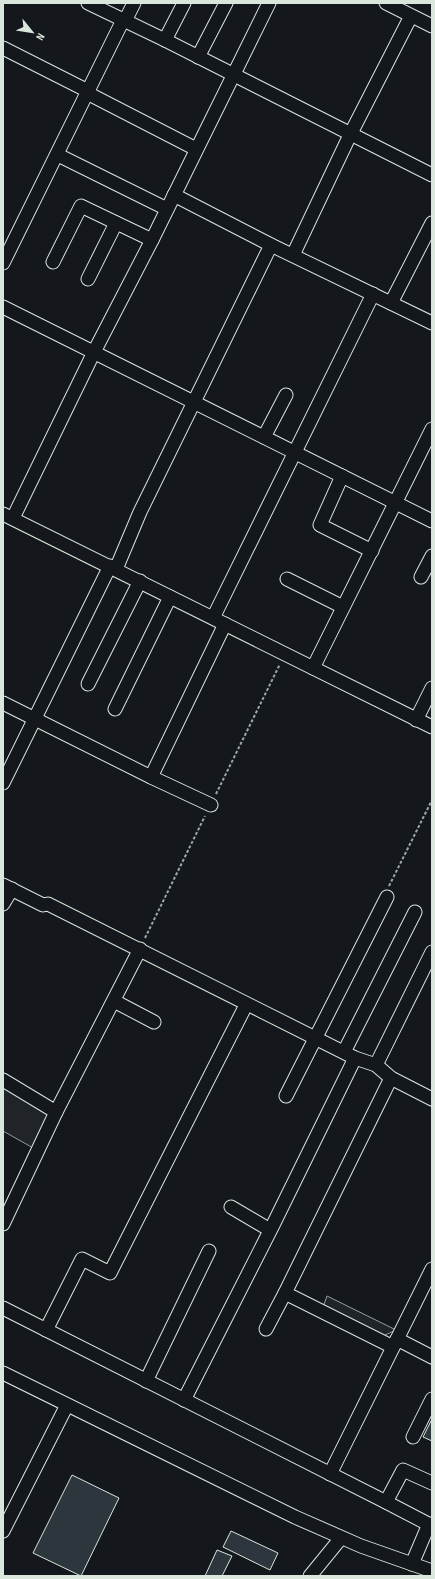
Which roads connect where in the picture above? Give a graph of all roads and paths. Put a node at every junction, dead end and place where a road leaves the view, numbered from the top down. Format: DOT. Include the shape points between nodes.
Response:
graph roads {
  1 [pos="88,3"];
  2 [pos="134,3"];
  3 [pos="184,3"];
  4 [pos="226,3"];
  5 [pos="269,3"];
  6 [pos="386,3"];
  7 [pos="411,16"];
  8 [pos="124,20"];
  9 [pos="432,26"];
  10 [pos="165,40"];
  11 [pos="3,48"];
  12 [pos="198,57"];
  13 [pos="233,75"];
  14 [pos="88,91"];
  15 [pos="350,135"];
  16 [pos="196,149"];
  17 [pos="58,155"];
  18 [pos="432,175"];
  19 [pos="174,195"];
  20 [pos="167,210"];
  21 [pos="116,223"];
  22 [pos="432,223"];
  23 [pos="152,240"];
  24 [pos="271,245"];
  25 [pos="293,255"];
  26 [pos="53,262"];
  27 [pos="3,263"];
  28 [pos="88,279"];
  29 [pos="373,294"];
  30 [pos="391,303"];
  31 [pos="3,307"];
  32 [pos="432,323"];
  33 [pos="94,352"];
  34 [pos="286,395"];
  35 [pos="194,402"];
  36 [pos="432,428"];
  37 [pos="264,437"];
  38 [pos="296,453"];
  39 [pos="342,476"];
  40 [pos="396,503"];
  41 [pos="8,516"];
  42 [pos="432,521"];
  43 [pos="372,551"];
  44 [pos="432,556"];
  45 [pos="113,568"];
  46 [pos="422,577"];
  47 [pos="287,579"];
  48 [pos="140,581"];
  49 [pos="170,597"];
  50 [pos="343,607"];
  51 [pos="213,618"];
  52 [pos="225,624"];
  53 [pos="313,668"];
  54 [pos="88,684"];
  55 [pos="432,688"];
  56 [pos="3,703"];
  57 [pos="115,709"];
  58 [pos="34,718"];
  59 [pos="416,720"];
  60 [pos="432,727"];
  61 [pos="151,777"];
  62 [pos="3,783"];
  63 [pos="432,800"];
  64 [pos="211,805"];
  65 [pos="8,887"];
  66 [pos="387,897"];
  67 [pos="3,904"];
  68 [pos="415,912"];
  69 [pos="140,949"];
  70 [pos="432,952"];
  71 [pos="114,1001"];
  72 [pos="246,1005"];
  73 [pos="154,1022"];
  74 [pos="317,1038"];
  75 [pos="349,1055"];
  76 [pos="376,1065"];
  77 [pos="391,1078"];
  78 [pos="3,1080"];
  79 [pos="286,1096"];
  80 [pos="432,1099"];
  81 [pos="56,1112"];
  82 [pos="231,1207"];
  83 [pos="3,1224"];
  84 [pos="270,1230"];
  85 [pos="209,1251"];
  86 [pos="431,1272"];
  87 [pos="285,1293"];
  88 [pos="3,1308"];
  89 [pos="266,1329"];
  90 [pos="46,1330"];
  91 [pos="395,1343"];
  92 [pos="432,1357"];
  93 [pos="3,1373"];
  94 [pos="146,1381"];
  95 [pos="432,1399"];
  96 [pos="184,1400"];
  97 [pos="67,1405"];
  98 [pos="413,1437"];
  99 [pos="330,1474"];
  100 [pos="432,1483"];
  101 [pos="386,1502"];
  102 [pos="431,1525"];
  103 [pos="3,1531"];
  104 [pos="341,1538"];
  105 [pos="420,1569"];
  106 [pos="310,1576"];
  1 -- 8 [label="street"];
  2 -- 8 [label="street"];
  3 -- 10 [label="street"];
  4 -- 12 [label="street"];
  5 -- 13 [label="street"];
  6 -- 7 [label="street"];
  7 -- 9 [label="street"];
  7 -- 15 [label="street"];
  8 -- 10 [label="street"];
  8 -- 14 [label="street"];
  10 -- 12 [label="street"];
  11 -- 14 [label="street"];
  12 -- 13 [label="street"];
  13 -- 15 [label="street"];
  13 -- 16 [label="street"];
  14 -- 16 [label="street" via="93,96"];
  14 -- 17 [label="street"];
  15 -- 18 [label="street"];
  15 -- 25 [label="street"];
  16 -- 19 [label="street"];
  17 -- 20 [label="street"];
  17 -- 27 [label="street"];
  19 -- 20 [label="street"];
  19 -- 24 [label="street"];
  20 -- 23 [label="street"];
  21 -- 23 [label="street"];
  21 -- 26 [label="street" via="81,206"];
  21 -- 28 [label="street"];
  22 -- 30 [label="street"];
  23 -- 33 [label="street"];
  24 -- 25 [label="street"];
  24 -- 35 [label="street"];
  25 -- 29 [label="street"];
  29 -- 30 [label="street"];
  29 -- 38 [label="street"];
  30 -- 32 [label="street"];
  31 -- 33 [label="street"];
  33 -- 35 [label="street"];
  33 -- 41 [label="street"];
  34 -- 37 [label="street"];
  35 -- 37 [label="street"];
  35 -- 45 [label="street"];
  36 -- 40 [label="street"];
  37 -- 38 [label="street"];
  38 -- 39 [label="street"];
  38 -- 51 [label="street"];
  39 -- 40 [label="street"];
  39 -- 43 [label="street" via="320,525"];
  40 -- 42 [label="street"];
  40 -- 43 [label="street"];
  41 -- 45 [label="street"];
  43 -- 50 [label="street"];
  44 -- 46 [label="street"];
  45 -- 48 [label="street"];
  45 -- 58 [label="street"];
  47 -- 50 [label="street"];
  48 -- 49 [label="street"];
  48 -- 54 [label="street"];
  49 -- 51 [label="street"];
  49 -- 57 [label="street"];
  50 -- 53 [label="street"];
  51 -- 52 [label="street"];
  52 -- 53 [label="street"];
  52 -- 61 [label="street"];
  53 -- 59 [label="street"];
  55 -- 59 [label="street"];
  56 -- 58 [label="street"];
  58 -- 61 [label="street"];
  58 -- 62 [label="street"];
  59 -- 60 [label="street"];
  61 -- 64 [label="street"];
  63 -- 66 [label="path" via="387,890"];
  65 -- 67 [label="street"];
  65 -- 69 [label="street"];
  66 -- 74 [label="street"];
  68 -- 75 [label="street"];
  69 -- 71 [label="street"];
  69 -- 72 [label="street"];
  70 -- 76 [label="street"];
  71 -- 73 [label="street"];
  71 -- 81 [label="street"];
  72 -- 74 [label="street"];
  72 -- 90 [label="street" via="110,1273 82,1259"];
  74 -- 75 [label="street"];
  74 -- 79 [label="street"];
  75 -- 76 [label="street"];
  75 -- 84 [label="street"];
  76 -- 77 [label="street"];
  77 -- 80 [label="street"];
  77 -- 87 [label="street"];
  78 -- 81 [label="street"];
  81 -- 83 [label="street"];
  82 -- 84 [label="street"];
  84 -- 96 [label="street"];
  85 -- 94 [label="street"];
  86 -- 91 [label="street"];
  87 -- 89 [label="street"];
  87 -- 91 [label="street"];
  88 -- 90 [label="street"];
  90 -- 94 [label="street"];
  91 -- 92 [label="street"];
  91 -- 99 [label="street"];
  93 -- 97 [label="street"];
  94 -- 96 [label="street"];
  95 -- 98 [label="street"];
  96 -- 99 [label="street"];
  97 -- 103 [label="street"];
  97 -- 104 [label="street"];
  99 -- 101 [label="street"];
  100 -- 101 [label="street" via="403,1470"];
  101 -- 102 [label="street"];
  102 -- 105 [label="street"];
  104 -- 105 [label="street"];
  104 -- 106 [label="street"];
}
